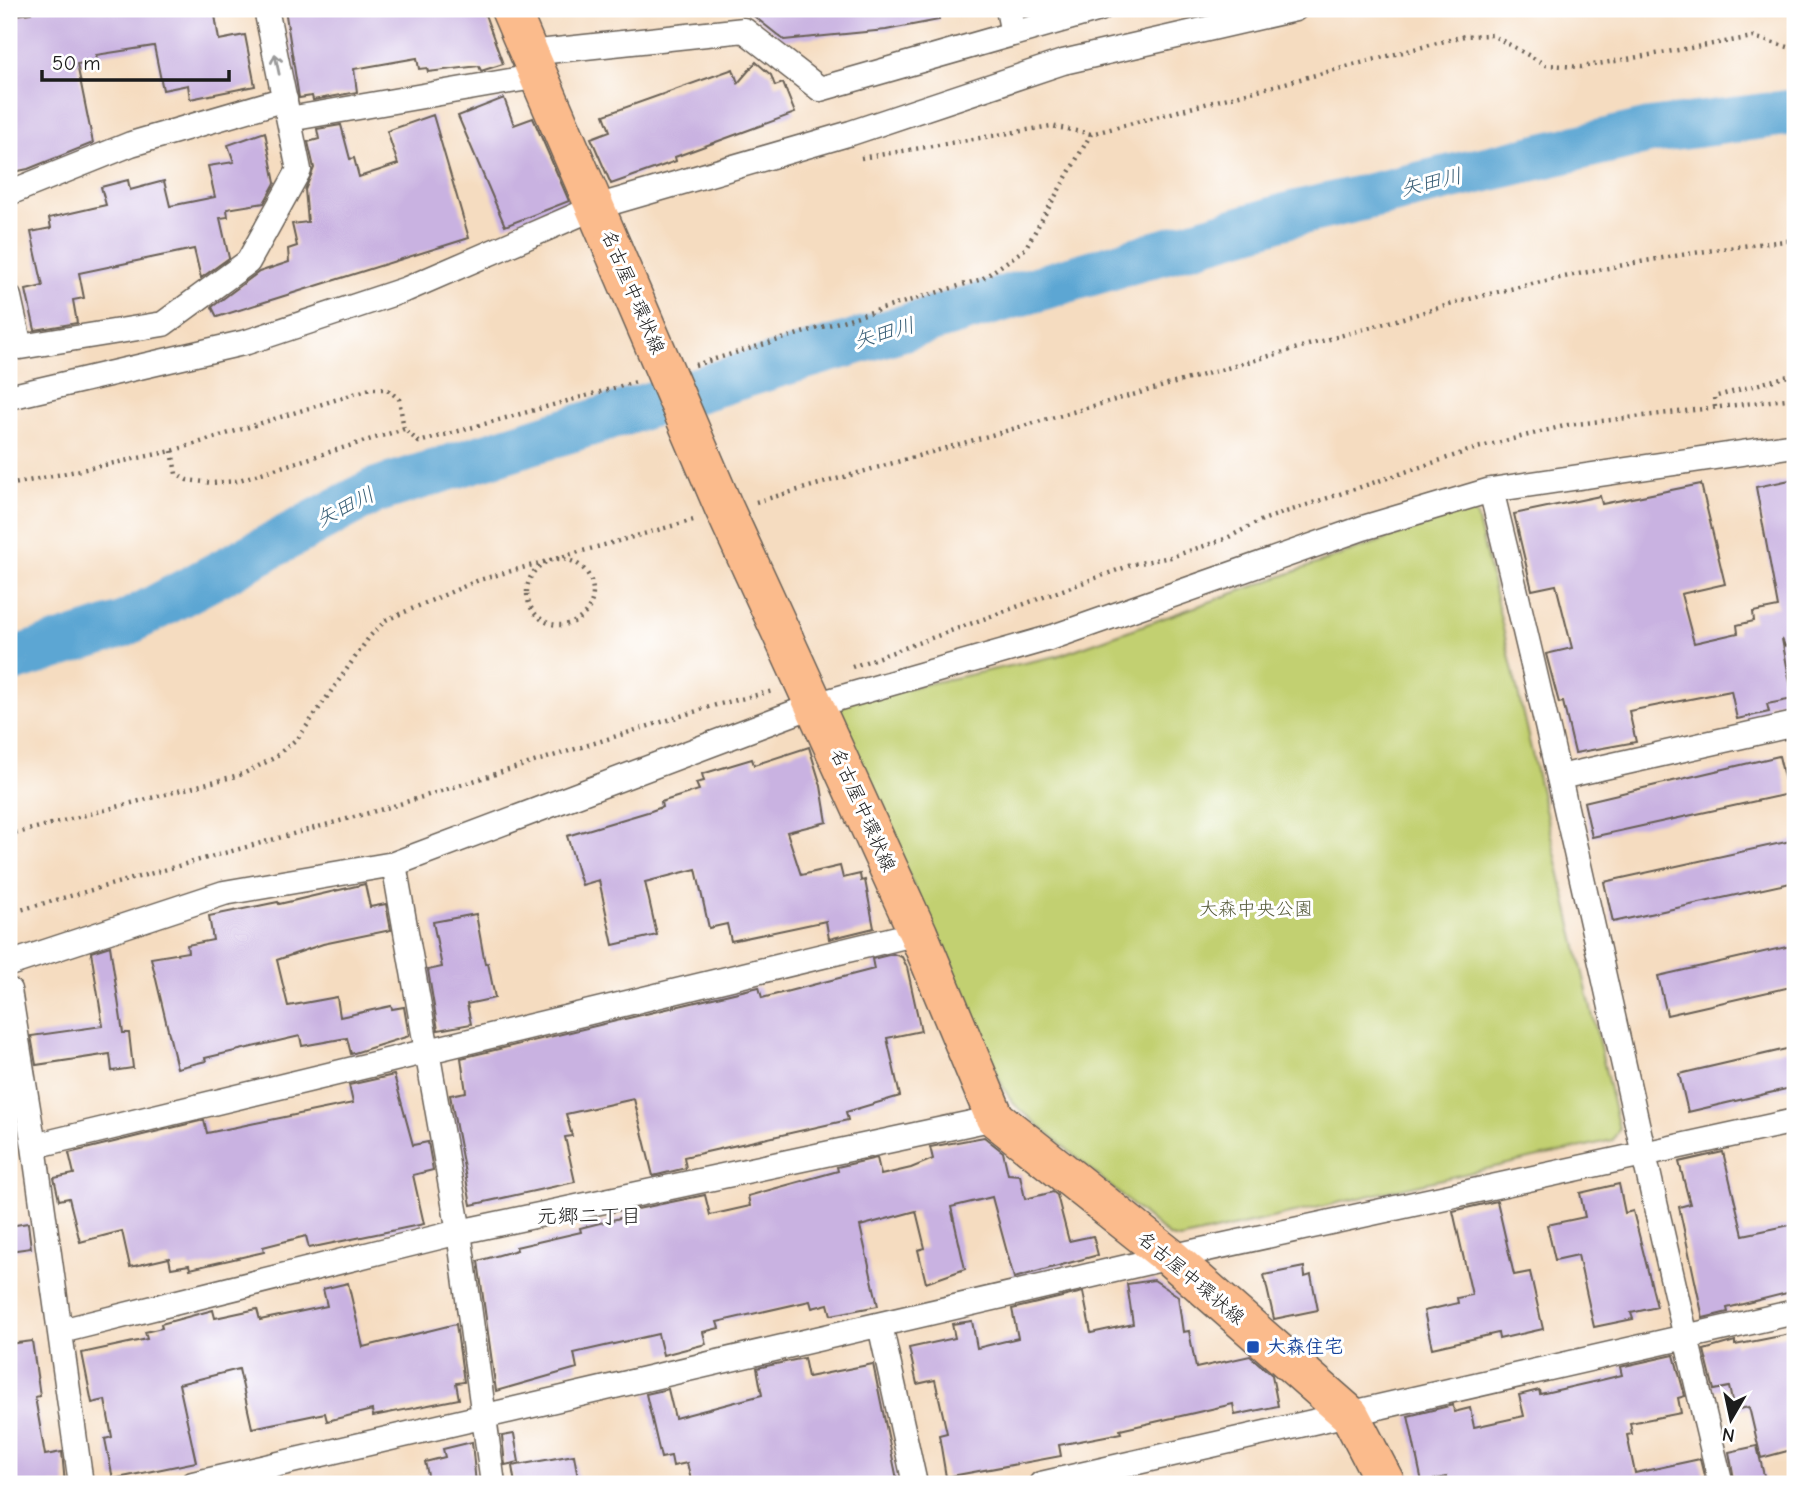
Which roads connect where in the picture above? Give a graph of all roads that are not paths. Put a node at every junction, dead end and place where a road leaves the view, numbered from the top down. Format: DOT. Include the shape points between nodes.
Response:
graph roads {
  1 [pos="266,9"];
  2 [pos="510,9"];
  3 [pos="1009,9"];
  4 [pos="1100,9"];
  5 [pos="1295,9"];
  6 [pos="1013,34"];
  7 [pos="534,64"];
  8 [pos="287,109"];
  9 [pos="9,193"];
  10 [pos="596,207"];
  11 [pos="9,297"];
  12 [pos="9,397"];
  13 [pos="1795,445"];
  14 [pos="1490,490"];
  15 [pos="809,694"];
  16 [pos="1795,724"];
  17 [pos="1560,776"];
  18 [pos="394,864"];
  19 [pos="918,933"];
  20 [pos="9,964"];
  21 [pos="9,990"];
  22 [pos="427,1053"];
  23 [pos="995,1118"];
  24 [pos="1795,1121"];
  25 [pos="34,1146"];
  26 [pos="1642,1155"];
  27 [pos="459,1232"];
  28 [pos="1170,1257"];
  29 [pos="1795,1311"];
  30 [pos="880,1325"];
  31 [pos="61,1331"];
  32 [pos="1685,1336"];
  33 [pos="482,1415"];
  34 [pos="1350,1415"];
  35 [pos="81,1484"];
  36 [pos="193,1484"];
  37 [pos="493,1484"];
  38 [pos="915,1484"];
  39 [pos="1041,1484"];
  40 [pos="1386,1484"];
  41 [pos="1721,1484"];
  8 -- 1 [label="street, one-way"];
  2 -- 7 [label="main road, 名古屋中環状線"];
  3 -- 6 [label="street"];
  4 -- 6 [label="street"];
  5 -- 10 [label="street" via="1063,62 851,133"];
  6 -- 7 [label="street" via="820,89 744,30"];
  7 -- 8 [label="street"];
  7 -- 10 [label="main road, 名古屋中環状線"];
  8 -- 9 [label="street" via="131,144"];
  8 -- 11 [label="street" via="299,170 248,262 163,324 20,347"];
  10 -- 12 [label="street" via="407,289 247,342"];
  10 -- 15 [label="main road, 名古屋中環状線, bridge"];
  13 -- 14 [label="street"];
  14 -- 15 [label="street" via="1363,528 1054,637"];
  14 -- 17 [label="street"];
  15 -- 18 [label="street"];
  15 -- 19 [label="main road, 名古屋中環状線"];
  16 -- 17 [label="street"];
  17 -- 26 [label="street"];
  18 -- 20 [label="street" via="224,892"];
  18 -- 22 [label="street"];
  19 -- 22 [label="street"];
  19 -- 23 [label="main road, 名古屋中環状線"];
  21 -- 25 [label="street"];
  22 -- 25 [label="street"];
  22 -- 27 [label="street"];
  23 -- 27 [label="street"];
  23 -- 28 [label="main road, 名古屋中環状線"];
  24 -- 26 [label="street"];
  25 -- 31 [label="street"];
  26 -- 28 [label="street"];
  26 -- 32 [label="street"];
  27 -- 31 [label="street"];
  27 -- 33 [label="street"];
  28 -- 30 [label="street"];
  28 -- 34 [label="main road, 名古屋中環状線"];
  29 -- 32 [label="street"];
  30 -- 33 [label="street"];
  30 -- 38 [label="street"];
  31 -- 35 [label="street"];
  32 -- 34 [label="street"];
  32 -- 41 [label="street"];
  33 -- 36 [label="street"];
  33 -- 37 [label="street"];
  34 -- 39 [label="street"];
  34 -- 40 [label="main road, 名古屋中環状線"];
}
